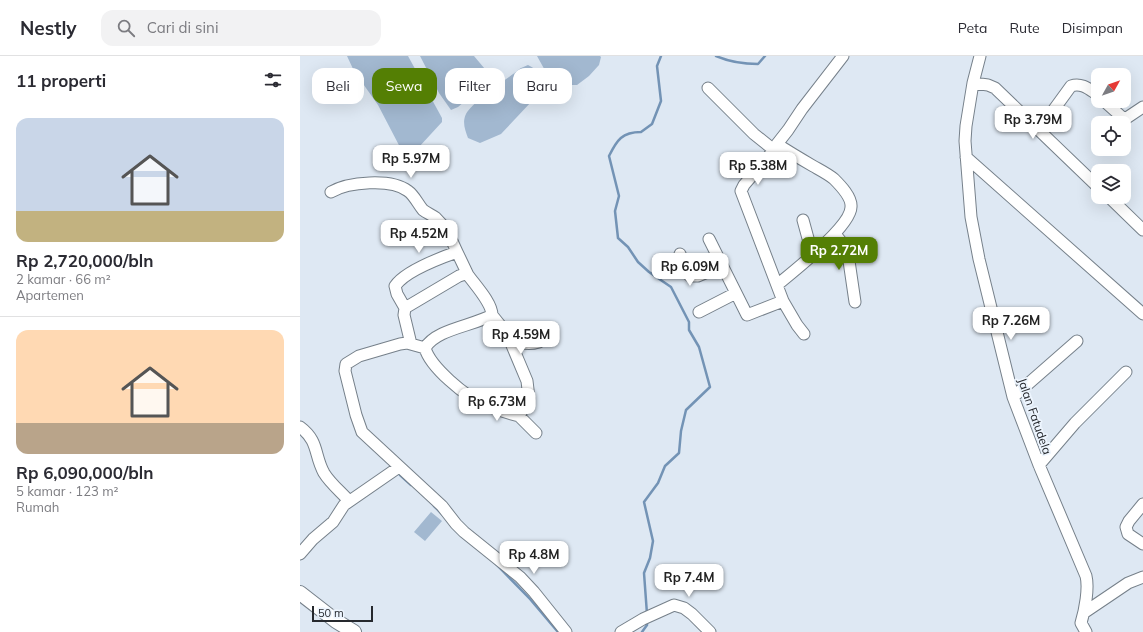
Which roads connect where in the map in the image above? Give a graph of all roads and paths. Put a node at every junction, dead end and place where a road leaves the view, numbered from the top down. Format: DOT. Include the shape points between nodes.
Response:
graph roads {
  1 [pos="843,56"];
  2 [pos="980,56"];
  3 [pos="973,83"];
  4 [pos="708,88"];
  5 [pos="1091,91"];
  6 [pos="1143,106"];
  7 [pos="1112,108"];
  8 [pos="1039,130"];
  9 [pos="775,147"];
  10 [pos="966,157"];
  11 [pos="1091,180"];
  12 [pos="331,192"];
  13 [pos="1116,204"];
  14 [pos="803,220"];
  15 [pos="1143,230"];
  16 [pos="835,234"];
  17 [pos="709,239"];
  18 [pos="457,252"];
  19 [pos="680,254"];
  20 [pos="808,258"];
  21 [pos="722,266"];
  22 [pos="468,275"];
  23 [pos="777,285"];
  24 [pos="736,293"];
  25 [pos="784,301"];
  26 [pos="855,302"];
  27 [pos="405,308"];
  28 [pos="1141,308"];
  29 [pos="699,312"];
  30 [pos="492,315"];
  31 [pos="804,334"];
  32 [pos="507,336"];
  33 [pos="1077,341"];
  34 [pos="538,342"];
  35 [pos="411,344"];
  36 [pos="425,348"];
  37 [pos="1126,372"];
  38 [pos="1013,397"];
  39 [pos="519,416"];
  40 [pos="300,427"];
  41 [pos="536,433"];
  42 [pos="1039,465"];
  43 [pos="399,467"];
  44 [pos="349,501"];
  45 [pos="1143,504"];
  46 [pos="1143,544"];
  47 [pos="300,554"];
  48 [pos="1143,577"];
  49 [pos="300,593"];
  50 [pos="1084,612"];
  51 [pos="354,632"];
  52 [pos="566,632"];
  53 [pos="621,632"];
  54 [pos="710,632"];
  55 [pos="1086,632"];
  1 -- 9 [label="street"];
  2 -- 3 [label="street, Jalan Fatudela"];
  3 -- 8 [label="street" via="995,88"];
  3 -- 10 [label="street, Jalan Fatudela" via="966,126"];
  4 -- 9 [label="street" via="754,134"];
  5 -- 8 [label="street" via="1082,86 1071,86"];
  6 -- 7 [label="street" via="1125,119"];
  8 -- 11 [label="street"];
  9 -- 16 [label="street" via="829,175 841,186 851,203 851,212"];
  9 -- 23 [label="street" via="744,185 741,193"];
  10 -- 28 [label="street"];
  10 -- 38 [label="street, Jalan Fatudela" via="971,218 979,259"];
  12 -- 18 [label="street" via="358,184 400,186 409,191 424,211 435,217 449,234"];
  13 -- 15 [label="street"];
  14 -- 20 [label="street" via="810,242"];
  16 -- 20 [label="street"];
  16 -- 26 [label="street" via="843,244 849,261"];
  17 -- 21 [label="street"];
  18 -- 22 [label="street"];
  18 -- 27 [label="street" via="428,263 398,280 395,286"];
  19 -- 21 [label="street" via="690,276 701,275"];
  20 -- 23 [label="street"];
  21 -- 24 [label="street"];
  22 -- 27 [label="street" via="459,276"];
  22 -- 30 [label="street" via="491,308"];
  23 -- 25 [label="street"];
  24 -- 25 [label="street" via="747,315"];
  24 -- 29 [label="street"];
  25 -- 31 [label="street"];
  27 -- 35 [label="street" via="404,315"];
  30 -- 32 [label="street"];
  30 -- 36 [label="street" via="439,336 428,342"];
  32 -- 34 [label="street" via="524,344"];
  32 -- 39 [label="street" via="528,386 529,398"];
  33 -- 38 [label="street"];
  35 -- 36 [label="street"];
  35 -- 43 [label="street" via="400,344 359,356 345,367 362,432"];
  36 -- 39 [label="street" via="437,368 451,382 482,404"];
  37 -- 42 [label="street" via="1075,423"];
  38 -- 42 [label="street, Jalan Fatudela"];
  39 -- 41 [label="street"];
  40 -- 44 [label="street" via="314,442 327,477"];
  42 -- 50 [label="street, Jalan Fatudela" via="1086,576"];
  43 -- 44 [label="street"];
  43 -- 52 [label="street" via="442,506 456,524 520,577"];
  44 -- 47 [label="street" via="333,522"];
  45 -- 46 [label="street" via="1126,527 1128,534"];
  48 -- 50 [label="street" via="1128,583"];
  49 -- 51 [label="main road"];
  50 -- 55 [label="street, Jalan Fatudela" via="1081,623"];
  53 -- 54 [label="street" via="642,619 674,605 692,614"];
}
